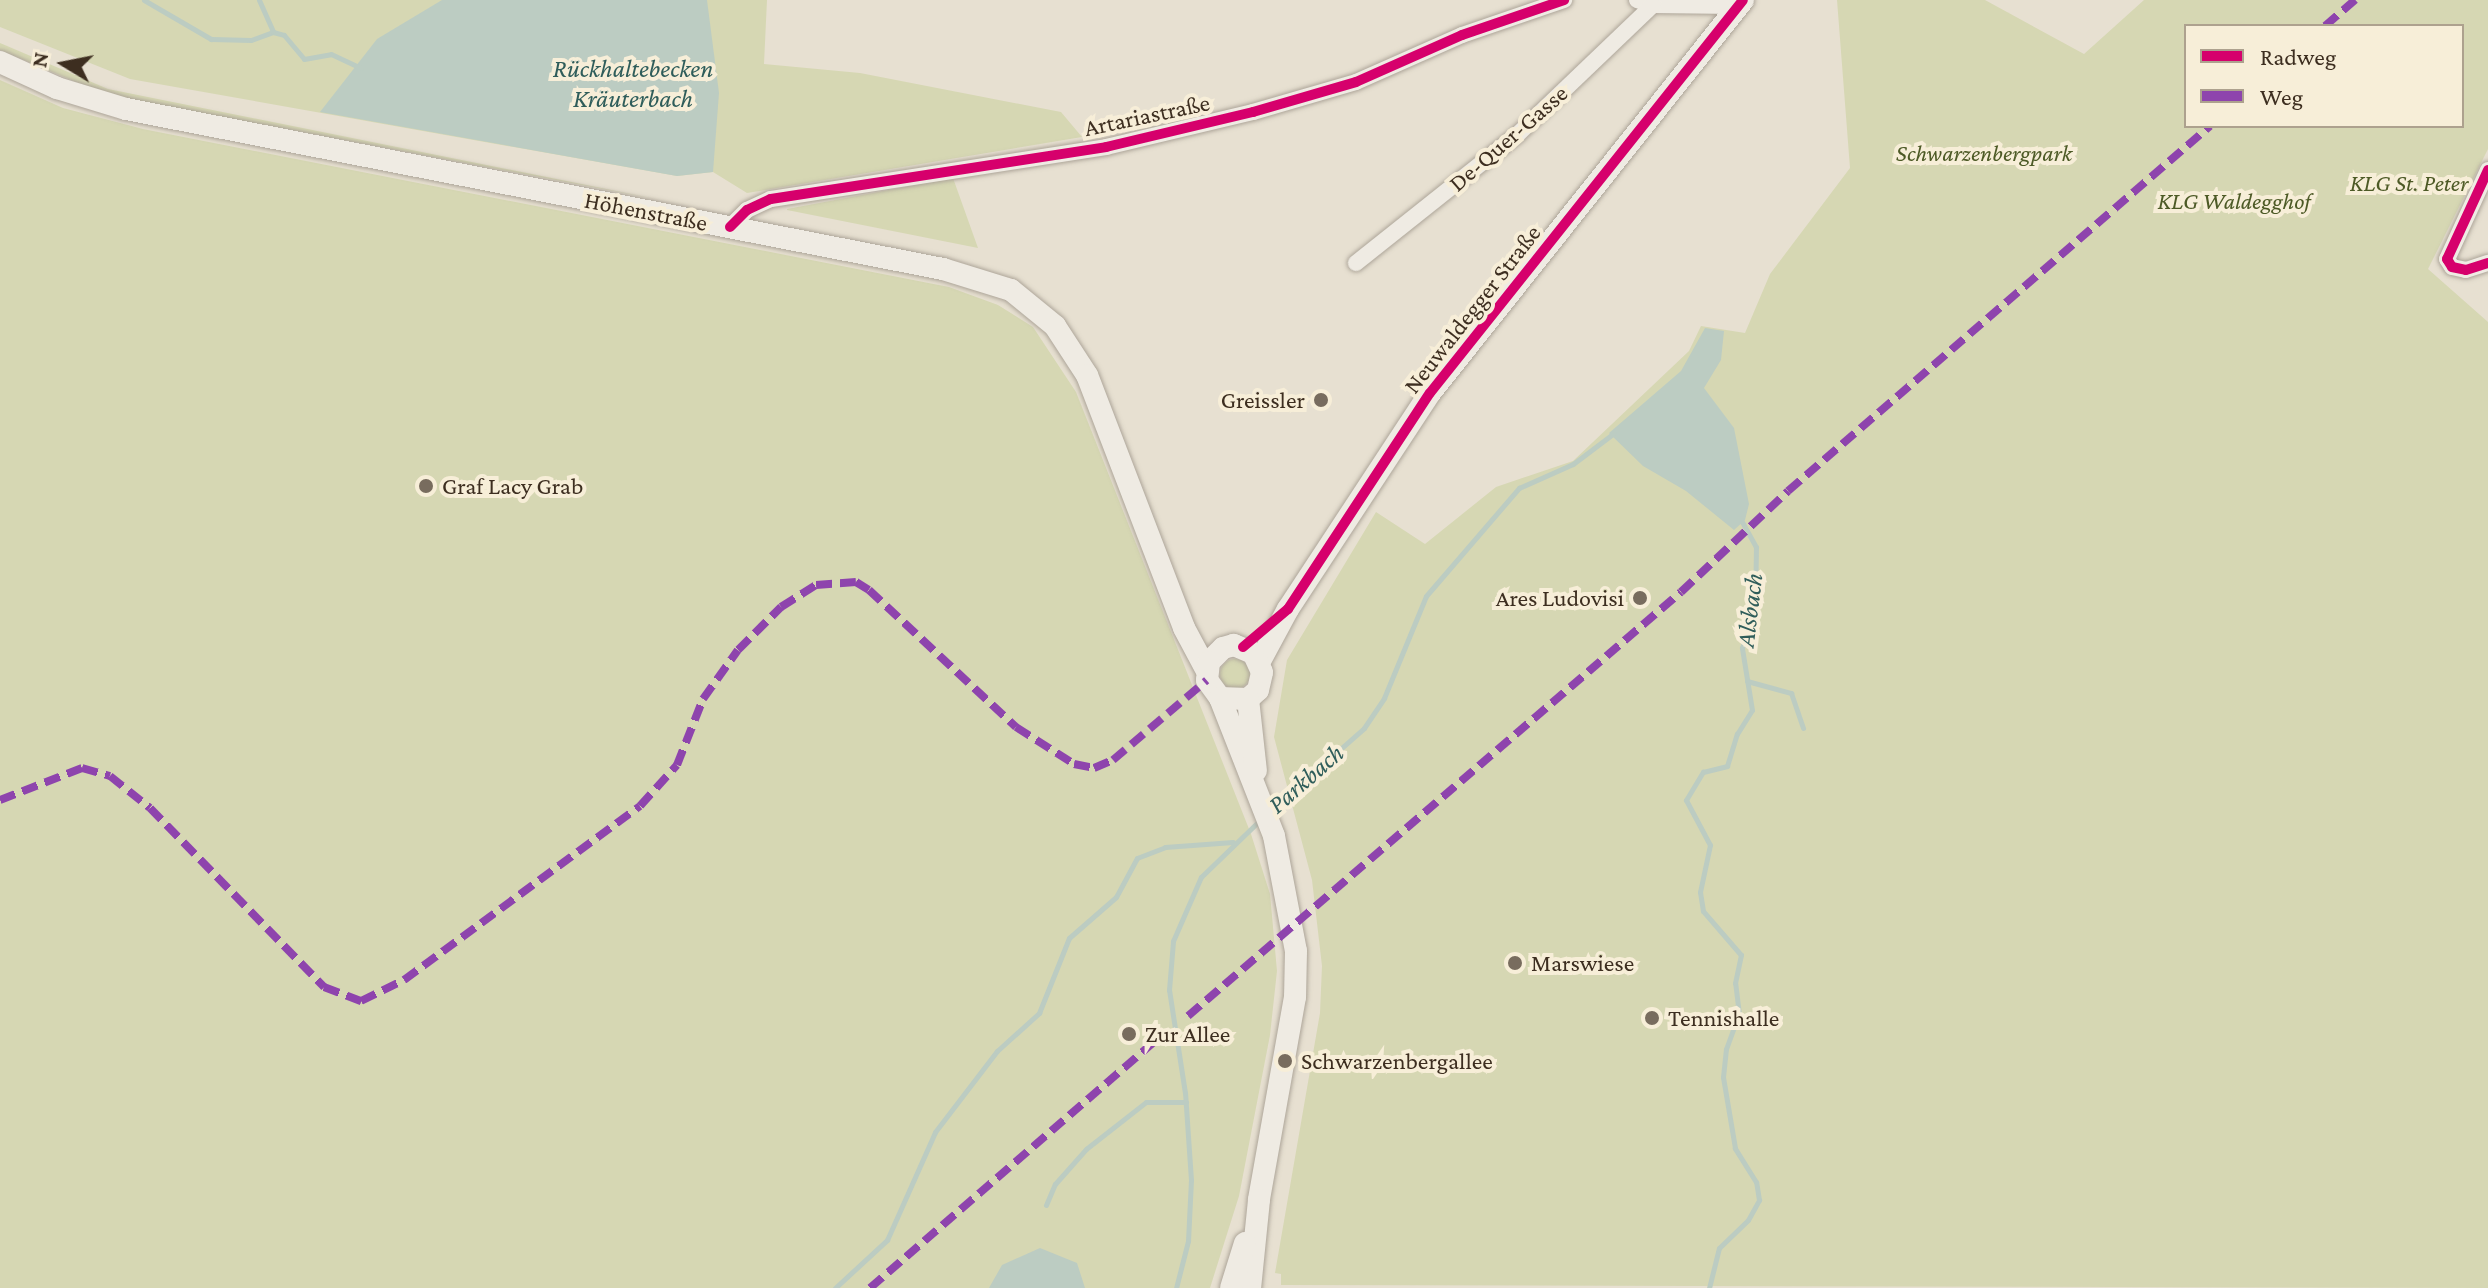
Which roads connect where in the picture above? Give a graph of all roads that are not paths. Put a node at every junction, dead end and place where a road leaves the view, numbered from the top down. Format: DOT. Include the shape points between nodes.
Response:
graph roads {
  1 [pos="1564,0"];
  2 [pos="1645,2"];
  3 [pos="1740,3"];
  4 [pos="0,62"];
  5 [pos="2488,170"];
  6 [pos="730,227"];
  7 [pos="1356,263"];
  8 [pos="2488,263"];
  9 [pos="1169,582"];
  10 [pos="1242,652"];
  11 [pos="1207,671"];
  12 [pos="1220,698"];
  13 [pos="1248,699"];
  14 [pos="1258,792"];
  15 [pos="1259,1200"];
  16 [pos="1231,1288"];
  17 [pos="1250,1288"];
  1 -- 6 [label="street, Artariastraße" via="1462,35 1356,82 1253,112 1106,147 771,199 747,210"];
  2 -- 3 [label="street"];
  2 -- 7 [label="street, De-Quer-Gasse" via="1517,135"];
  3 -- 10 [label="main road, Neuwaldegger Straße" via="1430,393 1288,609"];
  4 -- 6 [label="main road, Höhenstraße" via="57,88 126,109"];
  5 -- 8 [label="street" via="2447,259 2452,267 2466,270"];
  6 -- 9 [label="main road, Höhenstraße" via="980,278 1040,310 1066,339 1087,375"];
  9 -- 10 [label="main road, Höhenstraße" via="1203,636"];
  9 -- 11 [label="main road, Höhenstraße" via="1192,648"];
  10 -- 11 [label="main road, Neuwaldegger Straße"];
  10 -- 13 [label="main road, Neuwaldegger Straße" via="1262,682"];
  11 -- 12 [label="main road" via="1209,687"];
  12 -- 13 [label="main road"];
  12 -- 14 [label="main road"];
  13 -- 14 [label="main road, Neuwaldegger Straße"];
  14 -- 15 [label="main road" via="1291,901 1296,951 1293,1009"];
  15 -- 16 [label="main road"];
  15 -- 17 [label="main road"];
}
